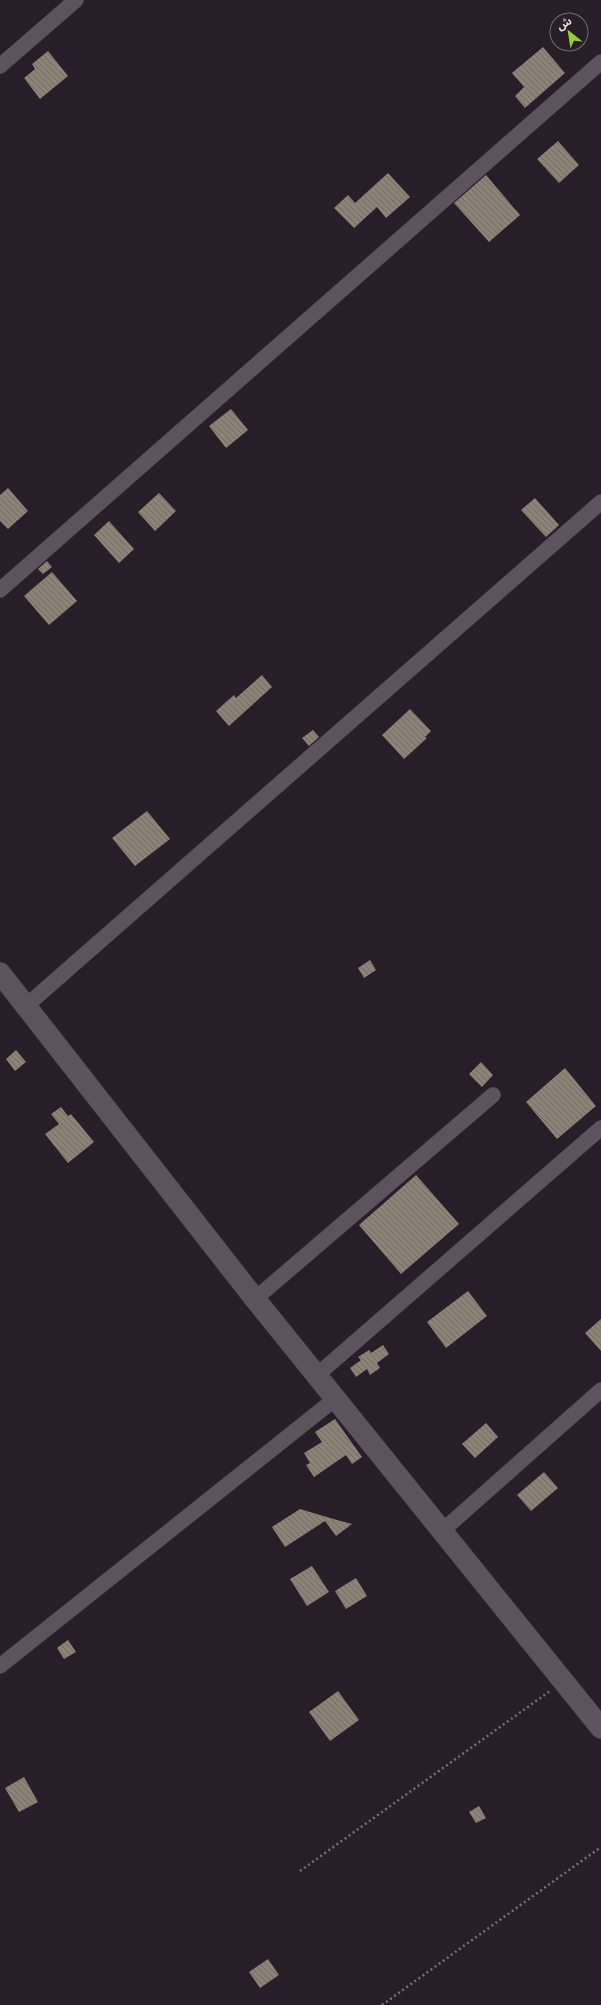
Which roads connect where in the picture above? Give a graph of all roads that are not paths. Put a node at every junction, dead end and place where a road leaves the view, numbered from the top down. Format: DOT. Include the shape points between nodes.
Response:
graph roads {
  1 [pos="76,0"];
  2 [pos="601,62"];
  3 [pos="0,66"];
  4 [pos="601,502"];
  5 [pos="0,590"];
  6 [pos="0,973"];
  7 [pos="26,1006"];
  8 [pos="493,1095"];
  9 [pos="601,1128"];
  10 [pos="255,1299"];
  11 [pos="316,1376"];
  12 [pos="601,1390"];
  13 [pos="335,1399"];
  14 [pos="442,1531"];
  15 [pos="0,1666"];
  16 [pos="598,1719"];
  1 -- 3 [label="street"];
  2 -- 5 [label="street"];
  4 -- 7 [label="street"];
  6 -- 7 [label="street"];
  7 -- 10 [label="street"];
  8 -- 10 [label="street"];
  9 -- 11 [label="street"];
  10 -- 11 [label="street"];
  11 -- 13 [label="street"];
  12 -- 14 [label="street"];
  13 -- 14 [label="street"];
  13 -- 15 [label="street"];
  14 -- 16 [label="street" via="563,1681"];
}
